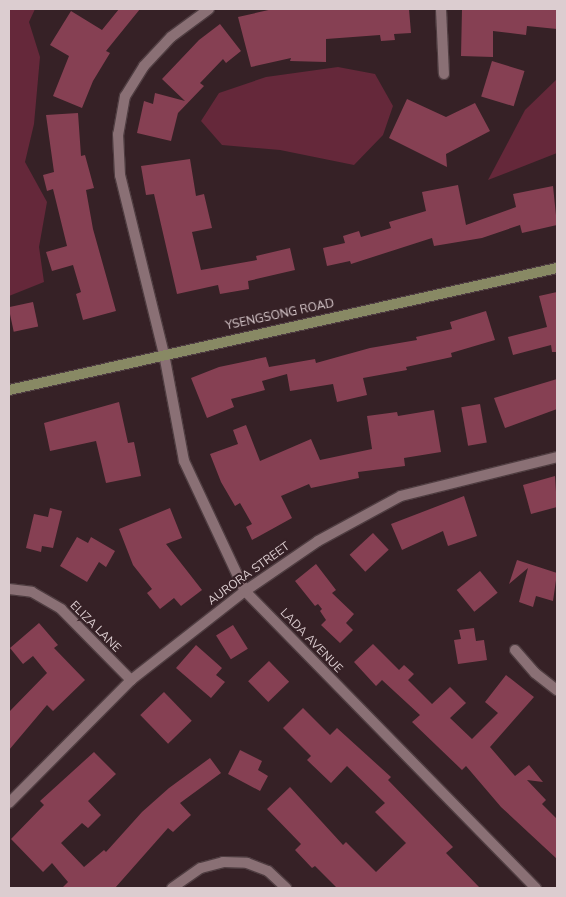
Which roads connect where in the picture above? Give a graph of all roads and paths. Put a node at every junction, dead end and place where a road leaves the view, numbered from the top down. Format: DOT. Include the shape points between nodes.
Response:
graph roads {
  1 [pos="209,9"];
  2 [pos="441,9"];
  3 [pos="444,74"];
  4 [pos="557,268"];
  5 [pos="164,354"];
  6 [pos="9,390"];
  7 [pos="557,457"];
  8 [pos="9,589"];
  9 [pos="245,591"];
  10 [pos="515,650"];
  11 [pos="131,680"];
  12 [pos="557,690"];
  13 [pos="9,803"];
  14 [pos="172,888"];
  15 [pos="286,888"];
  16 [pos="536,888"];
  1 -- 5 [label="street, LADA AVENUE" via="171,37 144,66 125,96 118,134 120,175"];
  2 -- 3 [label="street"];
  4 -- 5 [label="main road, YSENGSONG ROAD"];
  5 -- 6 [label="main road, YSENGSONG ROAD"];
  5 -- 9 [label="street, LADA AVENUE" via="184,461"];
  7 -- 9 [label="street, AURORA STREET" via="401,496 318,540"];
  8 -- 11 [label="street, ELIZA LANE" via="32,592 61,609"];
  9 -- 11 [label="street, AURORA STREET"];
  9 -- 16 [label="street, LADA AVENUE"];
  10 -- 12 [label="street" via="535,673"];
  11 -- 13 [label="street, AURORA STREET"];
  14 -- 15 [label="street" via="201,868 223,862 246,863 268,871"];
}
